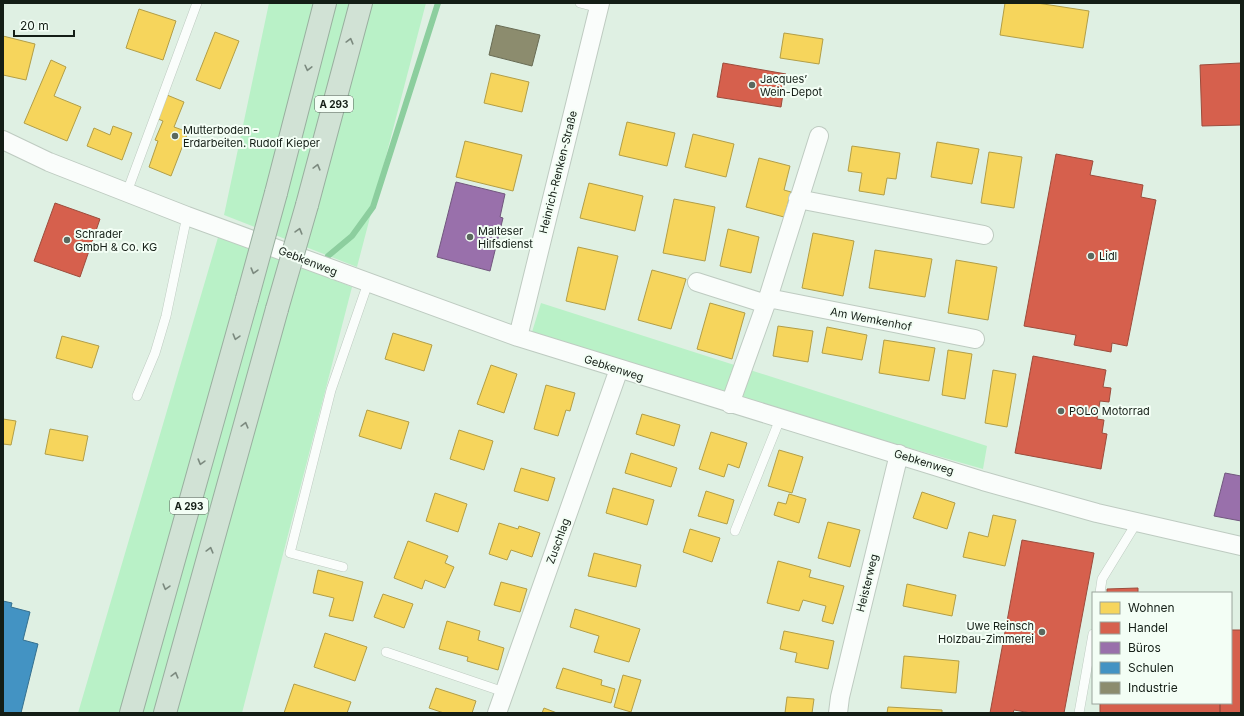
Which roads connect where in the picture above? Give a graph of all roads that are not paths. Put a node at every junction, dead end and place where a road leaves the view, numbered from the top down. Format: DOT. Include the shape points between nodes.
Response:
graph roads {
  1 [pos="197,3"];
  2 [pos="325,3"];
  3 [pos="361,3"];
  4 [pos="580,3"];
  5 [pos="603,5"];
  6 [pos="819,136"];
  7 [pos="3,140"];
  8 [pos="127,192"];
  9 [pos="798,199"];
  10 [pos="187,216"];
  11 [pos="984,235"];
  12 [pos="697,282"];
  13 [pos="368,283"];
  14 [pos="767,301"];
  15 [pos="518,337"];
  16 [pos="975,339"];
  17 [pos="619,369"];
  18 [pos="137,396"];
  19 [pos="730,404"];
  20 [pos="780,419"];
  21 [pos="899,454"];
  22 [pos="1137,522"];
  23 [pos="735,531"];
  24 [pos="1241,546"];
  25 [pos="344,567"];
  26 [pos="1100,592"];
  27 [pos="1092,640"];
  28 [pos="386,652"];
  29 [pos="504,692"];
  30 [pos="130,713"];
  31 [pos="165,713"];
  32 [pos="497,713"];
  33 [pos="838,713"];
  34 [pos="1080,713"];
  1 -- 8 [label="lane"];
  2 -- 30 [label="highway, A 293, one-way, bridge" via="247,299"];
  31 -- 3 [label="highway, A 293, one-way, bridge"];
  4 -- 5 [label="lane"];
  5 -- 15 [label="street, Heinrich-Renken-Straße"];
  6 -- 9 [label="street"];
  7 -- 8 [label="street, Gebkenweg" via="49,162"];
  8 -- 10 [label="street, Gebkenweg"];
  9 -- 11 [label="street"];
  9 -- 14 [label="street"];
  10 -- 13 [label="street, Gebkenweg"];
  10 -- 18 [label="lane" via="166,316 155,353"];
  12 -- 14 [label="street, Am Wemkenhof"];
  13 -- 15 [label="street, Gebkenweg"];
  13 -- 25 [label="lane" via="331,390 290,553"];
  14 -- 16 [label="street, Am Wemkenhof"];
  14 -- 19 [label="street"];
  15 -- 17 [label="street, Gebkenweg"];
  17 -- 19 [label="street, Gebkenweg"];
  17 -- 29 [label="street, Zuschlag"];
  19 -- 20 [label="street, Gebkenweg"];
  20 -- 21 [label="street, Gebkenweg"];
  20 -- 23 [label="lane"];
  21 -- 22 [label="street, Gebkenweg" via="983,481"];
  21 -- 33 [label="street, Heisterweg"];
  22 -- 24 [label="street, Gebkenweg"];
  22 -- 26 [label="lane" via="1102,579"];
  27 -- 34 [label="lane"];
  28 -- 29 [label="lane"];
  29 -- 32 [label="street, Zuschlag"];
}
